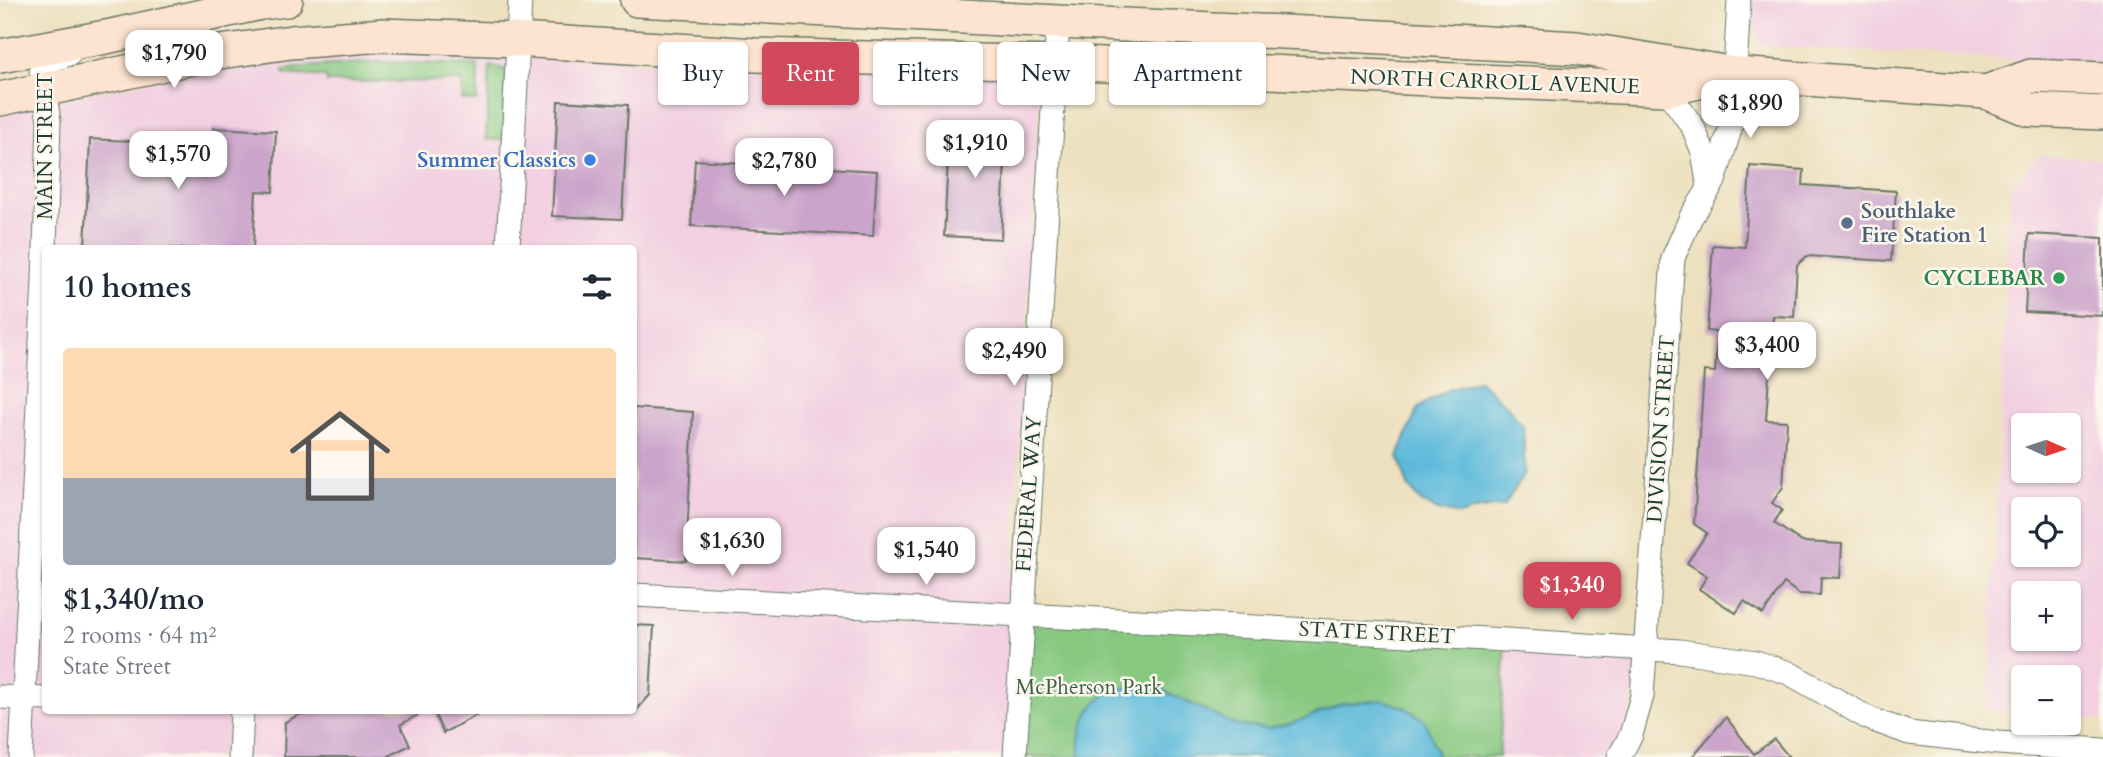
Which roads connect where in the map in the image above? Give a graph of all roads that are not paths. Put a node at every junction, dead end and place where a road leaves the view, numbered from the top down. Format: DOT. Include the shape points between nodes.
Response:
graph roads {
  1 [pos="286,0"];
  2 [pos="520,0"];
  3 [pos="638,0"];
  4 [pos="1740,0"];
  5 [pos="715,2"];
  6 [pos="1058,22"];
  7 [pos="106,37"];
  8 [pos="518,40"];
  9 [pos="1057,42"];
  10 [pos="0,56"];
  11 [pos="997,61"];
  12 [pos="1095,65"];
  13 [pos="1736,74"];
  14 [pos="2103,79"];
  15 [pos="43,89"];
  16 [pos="1666,89"];
  17 [pos="1986,92"];
  18 [pos="0,99"];
  19 [pos="1053,105"];
  20 [pos="2103,113"];
  21 [pos="1709,188"];
  22 [pos="45,245"];
  23 [pos="508,245"];
  24 [pos="42,373"];
  25 [pos="637,595"];
  26 [pos="1022,614"];
  27 [pos="1645,649"];
  28 [pos="0,697"];
  29 [pos="35,698"];
  30 [pos="242,714"];
  31 [pos="2103,750"];
  32 [pos="21,757"];
  33 [pos="240,757"];
  34 [pos="1014,757"];
  35 [pos="1619,757"];
  1 -- 7 [label="main road"];
  2 -- 8 [label="street"];
  3 -- 5 [label="main road, NORTH CARROLL AVENUE"];
  4 -- 13 [label="street, DIVISION STREET"];
  5 -- 6 [label="main road, NORTH CARROLL AVENUE"];
  6 -- 9 [label="street, FEDERAL WAY"];
  6 -- 13 [label="main road, NORTH CARROLL AVENUE" via="1577,48"];
  7 -- 10 [label="main road"];
  7 -- 15 [label="street, MAIN STREET" via="43,63"];
  8 -- 11 [label="main road, NORTH CARROLL AVENUE" via="756,55"];
  8 -- 15 [label="main road, NORTH CARROLL AVENUE" via="383,35 291,42"];
  8 -- 23 [label="street"];
  12 -- 16 [label="main road, NORTH CARROLL AVENUE"];
  13 -- 16 [label="main road, NORTH CARROLL AVENUE"];
  13 -- 17 [label="main road, NORTH CARROLL AVENUE"];
  13 -- 21 [label="street, DIVISION STREET" via="1732,123"];
  14 -- 17 [label="main road, NORTH CARROLL AVENUE" via="2031,76"];
  15 -- 18 [label="main road, NORTH CARROLL AVENUE"];
  15 -- 22 [label="street, MAIN STREET" via="49,121"];
  16 -- 21 [label="street" via="1693,127"];
  17 -- 20 [label="main road, NORTH CARROLL AVENUE" via="2030,110"];
  19 -- 26 [label="street, FEDERAL WAY"];
  21 -- 27 [label="street, DIVISION STREET" via="1673,258"];
  24 -- 29 [label="street, MAIN STREET"];
  25 -- 26 [label="street, STATE STREET"];
  26 -- 27 [label="street, STATE STREET"];
  26 -- 34 [label="street, FEDERAL WAY"];
  27 -- 31 [label="street, STATE STREET" via="1756,662 1789,673 1868,718 1909,733"];
  27 -- 35 [label="street, DIVISION STREET" via="1642,695 1631,735"];
  28 -- 29 [label="street"];
  29 -- 32 [label="street, MAIN STREET"];
  30 -- 33 [label="street"];
}
